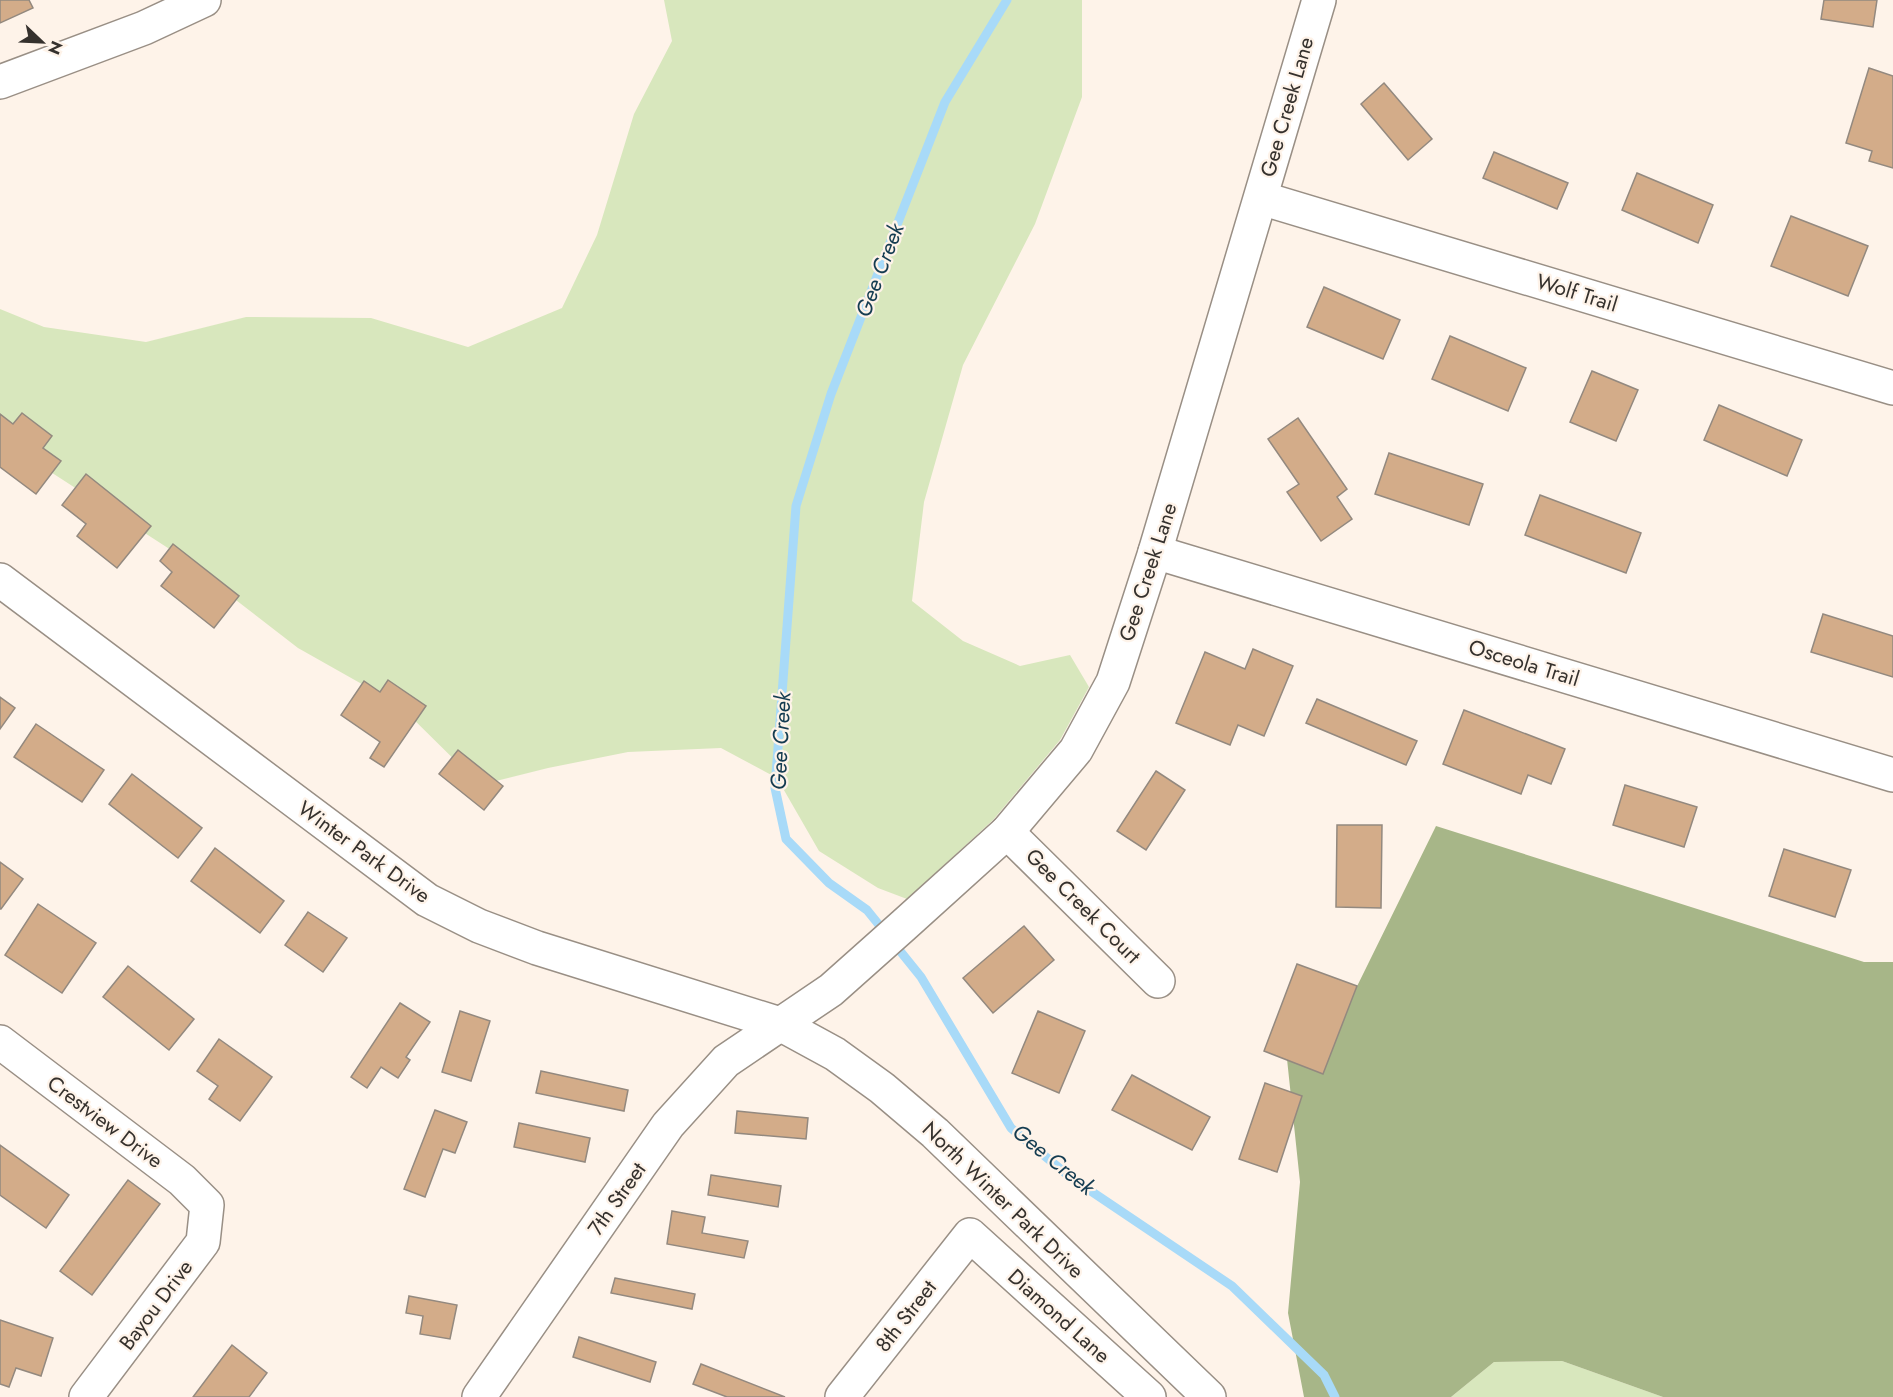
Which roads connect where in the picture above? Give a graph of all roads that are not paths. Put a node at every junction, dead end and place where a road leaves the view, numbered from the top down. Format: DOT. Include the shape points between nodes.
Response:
graph roads {
  1 [pos="204,0"];
  2 [pos="1318,0"];
  3 [pos="0,82"];
  4 [pos="1261,198"];
  5 [pos="1893,388"];
  6 [pos="1155,552"];
  7 [pos="0,580"];
  8 [pos="1893,775"];
  9 [pos="1007,832"];
  10 [pos="1158,981"];
  11 [pos="780,1024"];
  12 [pos="0,1042"];
  13 [pos="207,1205"];
  14 [pos="970,1235"];
  15 [pos="86,1397"];
  16 [pos="479,1397"];
  17 [pos="842,1397"];
  18 [pos="1149,1397"];
  19 [pos="1209,1397"];
  1 -- 3 [label="street" via="144,28"];
  2 -- 4 [label="street, Gee Creek Lane"];
  4 -- 5 [label="street, Wolf Trail"];
  4 -- 6 [label="street, Gee Creek Lane"];
  6 -- 8 [label="street, Osceola Trail"];
  6 -- 9 [label="street, Gee Creek Lane" via="1113,682 1076,750"];
  7 -- 11 [label="street, Winter Park Drive" via="427,900 479,926 537,948"];
  9 -- 10 [label="street, Gee Creek Court"];
  9 -- 11 [label="street, Gee Creek Lane" via="831,990"];
  11 -- 16 [label="street, 7th Street" via="726,1061 668,1125"];
  11 -- 19 [label="street, North Winter Park Drive" via="835,1054 935,1133"];
  12 -- 13 [label="street, Crestview Drive" via="182,1180"];
  13 -- 15 [label="street, Bayou Drive" via="202,1242"];
  14 -- 17 [label="street, 8th Street"];
  14 -- 18 [label="street, Diamond Lane"];
}
